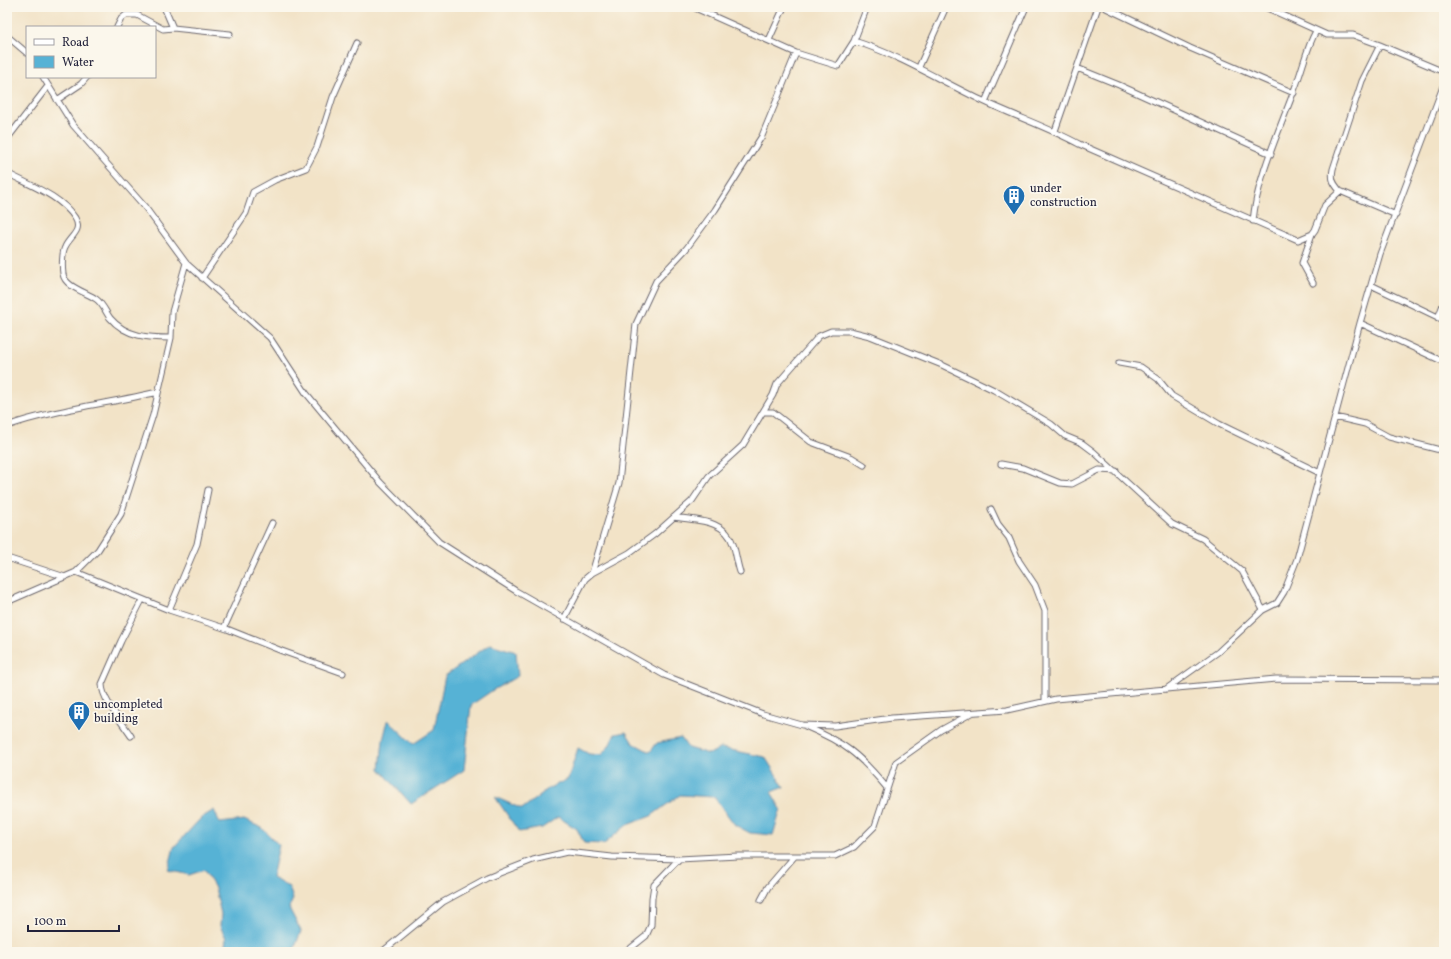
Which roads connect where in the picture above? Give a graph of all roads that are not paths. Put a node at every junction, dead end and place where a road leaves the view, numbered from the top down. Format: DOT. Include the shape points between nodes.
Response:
graph roads {
  1 [pos="164,7"];
  2 [pos="693,7"];
  3 [pos="784,7"];
  4 [pos="867,7"];
  5 [pos="946,7"];
  6 [pos="1026,7"];
  7 [pos="1098,7"];
  8 [pos="1104,7"];
  9 [pos="1265,7"];
  10 [pos="117,26"];
  11 [pos="173,28"];
  12 [pos="1316,30"];
  13 [pos="230,34"];
  14 [pos="7,36"];
  15 [pos="768,40"];
  16 [pos="854,41"];
  17 [pos="357,43"];
  18 [pos="1380,45"];
  19 [pos="26,52"];
  20 [pos="796,53"];
  21 [pos="919,67"];
  22 [pos="1076,68"];
  23 [pos="1444,72"];
  24 [pos="44,78"];
  25 [pos="86,78"];
  26 [pos="1444,84"];
  27 [pos="48,86"];
  28 [pos="1294,93"];
  29 [pos="57,100"];
  30 [pos="985,102"];
  31 [pos="1055,131"];
  32 [pos="7,139"];
  33 [pos="1271,154"];
  34 [pos="7,173"];
  35 [pos="1340,191"];
  36 [pos="1396,215"];
  37 [pos="1253,221"];
  38 [pos="1312,234"];
  39 [pos="186,263"];
  40 [pos="202,278"];
  41 [pos="1313,283"];
  42 [pos="1371,285"];
  43 [pos="1444,302"];
  44 [pos="1438,318"];
  45 [pos="1444,320"];
  46 [pos="1360,323"];
  47 [pos="171,338"];
  48 [pos="1444,362"];
  49 [pos="1119,363"];
  50 [pos="158,392"];
  51 [pos="763,412"];
  52 [pos="1335,418"];
  53 [pos="7,426"];
  54 [pos="1444,451"];
  55 [pos="1001,464"];
  56 [pos="864,465"];
  57 [pos="1116,471"];
  58 [pos="1320,473"];
  59 [pos="208,490"];
  60 [pos="991,509"];
  61 [pos="674,517"];
  62 [pos="272,523"];
  63 [pos="7,558"];
  64 [pos="76,572"];
  65 [pos="740,572"];
  66 [pos="592,573"];
  67 [pos="65,577"];
  68 [pos="142,600"];
  69 [pos="7,602"];
  70 [pos="169,610"];
  71 [pos="1263,610"];
  72 [pos="564,619"];
  73 [pos="224,628"];
  74 [pos="343,673"];
  75 [pos="1444,680"];
  76 [pos="1165,689"];
  77 [pos="1045,702"];
  78 [pos="975,712"];
  79 [pos="802,725"];
  80 [pos="131,736"];
  81 [pos="887,788"];
  82 [pos="794,857"];
  83 [pos="679,859"];
  84 [pos="761,900"];
  85 [pos="382,952"];
  86 [pos="626,952"];
  1 -- 11 [label="street"];
  2 -- 15 [label="street"];
  3 -- 15 [label="street"];
  4 -- 16 [label="street"];
  5 -- 21 [label="street"];
  6 -- 30 [label="street"];
  7 -- 22 [label="street"];
  8 -- 28 [label="street"];
  9 -- 12 [label="street"];
  10 -- 11 [label="street" via="120,19 130,15 142,16 163,29"];
  11 -- 13 [label="street"];
  12 -- 18 [label="street" via="1333,36 1353,35"];
  12 -- 28 [label="street" via="1307,49"];
  14 -- 19 [label="street"];
  15 -- 20 [label="street"];
  16 -- 20 [label="street" via="838,66"];
  16 -- 21 [label="street"];
  17 -- 40 [label="street" via="333,97 317,147 306,168 253,192 246,214"];
  18 -- 23 [label="street"];
  18 -- 35 [label="street" via="1362,81 1333,169 1333,182"];
  20 -- 66 [label="street" via="762,136 715,210 686,249 656,281 636,324 619,483"];
  21 -- 30 [label="street"];
  22 -- 31 [label="street"];
  22 -- 33 [label="street"];
  24 -- 27 [label="street"];
  25 -- 29 [label="street"];
  26 -- 36 [label="street"];
  27 -- 29 [label="street"];
  27 -- 32 [label="street"];
  28 -- 33 [label="street"];
  29 -- 39 [label="street" via="73,125 145,207"];
  30 -- 31 [label="street"];
  31 -- 37 [label="street"];
  33 -- 37 [label="street" via="1258,194"];
  34 -- 47 [label="street" via="50,196 75,218 78,226 65,247 63,256 63,274 66,281 97,300 110,317 128,331 140,336"];
  35 -- 36 [label="street"];
  35 -- 38 [label="street" via="1325,206"];
  36 -- 42 [label="street"];
  37 -- 38 [label="street" via="1298,240"];
  38 -- 41 [label="street" via="1302,263"];
  39 -- 40 [label="street"];
  39 -- 47 [label="street" via="172,312"];
  40 -- 72 [label="street" via="270,338 306,393 380,482 439,542"];
  42 -- 44 [label="street"];
  42 -- 46 [label="street"];
  43 -- 44 [label="street"];
  44 -- 45 [label="street"];
  46 -- 48 [label="street"];
  46 -- 52 [label="street"];
  47 -- 50 [label="street"];
  49 -- 58 [label="street" via="1141,367 1158,379 1172,396 1206,416"];
  50 -- 53 [label="street" via="56,411"];
  50 -- 64 [label="street" via="141,456 121,514 98,550"];
  51 -- 56 [label="street" via="773,412 811,442 851,457"];
  51 -- 57 [label="street" via="777,384 819,336 831,331 850,331 870,336 942,365 994,390 1051,424 1065,436 1082,444"];
  51 -- 61 [label="street" via="743,445 709,476 692,501"];
  52 -- 54 [label="street" via="1365,424 1389,437"];
  52 -- 58 [label="street"];
  55 -- 57 [label="street" via="1023,468 1060,483 1072,484 1099,470"];
  57 -- 71 [label="street" via="1172,524 1203,539 1242,571"];
  58 -- 71 [label="street" via="1297,559 1284,592 1277,603"];
  59 -- 70 [label="street" via="196,544"];
  60 -- 77 [label="street" via="1035,585 1045,611"];
  61 -- 65 [label="street" via="705,521 723,529 733,544"];
  61 -- 66 [label="street" via="629,552"];
  62 -- 73 [label="street"];
  63 -- 67 [label="street"];
  64 -- 67 [label="street"];
  64 -- 68 [label="street"];
  66 -- 72 [label="street" via="585,579"];
  67 -- 69 [label="street"];
  68 -- 70 [label="street"];
  68 -- 80 [label="street" via="102,684 106,698"];
  70 -- 73 [label="street"];
  71 -- 76 [label="street" via="1218,652"];
  72 -- 79 [label="street" via="664,675 763,714"];
  73 -- 74 [label="street"];
  75 -- 76 [label="street" via="1276,679"];
  76 -- 77 [label="street"];
  77 -- 78 [label="street" via="1007,710"];
  78 -- 79 [label="street" via="892,718 835,726"];
  78 -- 81 [label="street" via="941,730 896,762"];
  79 -- 81 [label="street" via="827,735 849,748"];
  81 -- 82 [label="street" via="875,826 854,847 835,856"];
  82 -- 83 [label="street"];
  82 -- 84 [label="street" via="772,882"];
  83 -- 85 [label="street" via="612,857 567,852 533,860 487,878 444,902"];
  83 -- 86 [label="street" via="654,885 651,925 646,936"];
}
